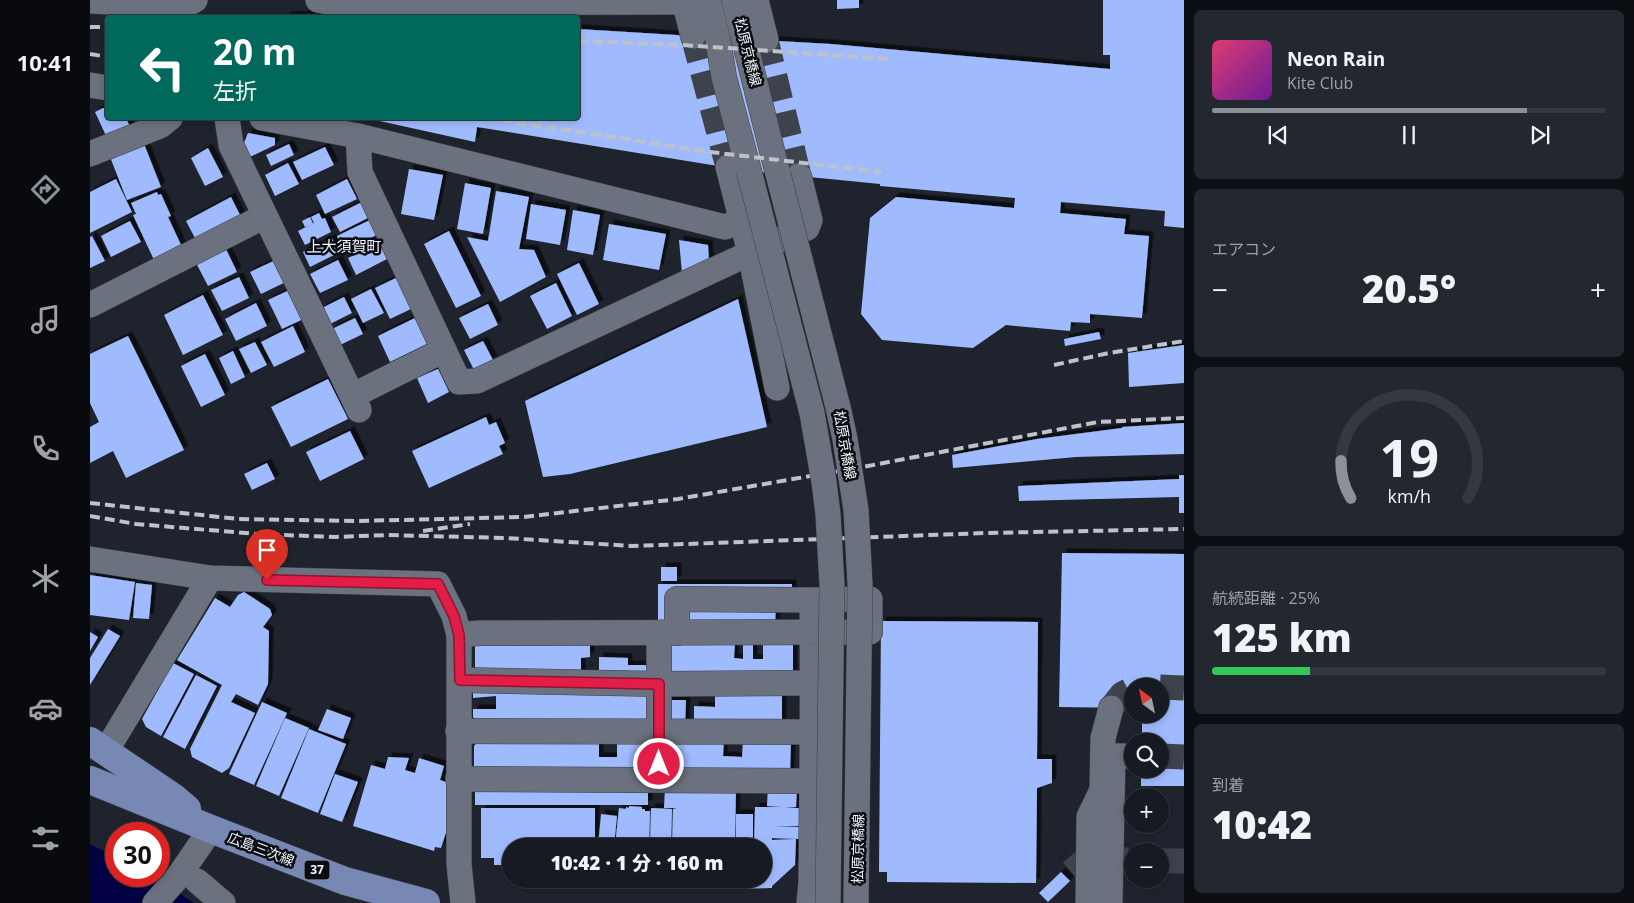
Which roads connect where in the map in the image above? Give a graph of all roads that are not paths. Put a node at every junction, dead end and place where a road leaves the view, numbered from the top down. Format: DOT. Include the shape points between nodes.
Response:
graph roads {
  1 [pos="195,0"];
  2 [pos="202,0"];
  3 [pos="734,0"];
  4 [pos="756,0"];
  5 [pos="90,1"];
  6 [pos="329,1"];
  7 [pos="692,1"];
  8 [pos="200,15"];
  9 [pos="693,36"];
  10 [pos="766,40"];
  11 [pos="90,85"];
  12 [pos="105,88"];
  13 [pos="168,120"];
  14 [pos="227,120"];
  15 [pos="273,120"];
  16 [pos="358,136"];
  17 [pos="90,154"];
  18 [pos="728,167"];
  19 [pos="799,176"];
  20 [pos="265,216"];
  21 [pos="741,221"];
  22 [pos="750,253"];
  23 [pos="90,305"];
  24 [pos="444,350"];
  25 [pos="777,388"];
  26 [pos="90,559"];
  27 [pos="210,578"];
  28 [pos="812,600"];
  29 [pos="870,632"];
  30 [pos="668,633"];
  31 [pos="812,634"];
  32 [pos="459,635"];
  33 [pos="460,680"];
  34 [pos="812,683"];
  35 [pos="659,684"];
  36 [pos="1111,708"];
  37 [pos="458,731"];
  38 [pos="660,731"];
  39 [pos="812,732"];
  40 [pos="98,746"];
  41 [pos="1124,756"];
  42 [pos="458,779"];
  43 [pos="90,780"];
  44 [pos="659,780"];
  45 [pos="812,780"];
  46 [pos="211,829"];
  47 [pos="188,879"];
  48 [pos="155,903"];
  49 [pos="223,903"];
  50 [pos="426,903"];
  51 [pos="463,903"];
  52 [pos="809,903"];
  53 [pos="828,903"];
  54 [pos="856,903"];
  55 [pos="868,903"];
  56 [pos="1088,903"];
  57 [pos="1110,903"];
  1 -- 5 [label="street" via="184,6"];
  2 -- 8 [label="street"];
  3 -- 54 [label="street, 松原京橋線, bridge" via="842,423 856,510 860,584"];
  4 -- 10 [label="street"];
  6 -- 7 [label="street"];
  7 -- 9 [label="street"];
  7 -- 53 [label="street, 松原京橋線, bridge" via="717,35 724,77 812,413 824,482 832,585"];
  11 -- 12 [label="street"];
  13 -- 17 [label="street"];
  14 -- 20 [label="street" via="231,146"];
  15 -- 16 [label="street"];
  16 -- 21 [label="street" via="725,227"];
  16 -- 24 [label="street" via="360,172"];
  18 -- 21 [label="street"];
  19 -- 22 [label="street" via="810,220 807,228"];
  20 -- 23 [label="street"];
  20 -- 24 [label="street" via="356,403"];
  21 -- 22 [label="street"];
  22 -- 24 [label="street" via="477,381 459,382"];
  22 -- 25 [label="street"];
  26 -- 27 [label="street"];
  27 -- 32 [label="street" via="438,584 454,616"];
  27 -- 40 [label="street"];
  28 -- 29 [label="street" via="870,599"];
  28 -- 30 [label="street" via="677,599"];
  28 -- 31 [label="street"];
  29 -- 31 [label="street"];
  29 -- 55 [label="street"];
  30 -- 31 [label="street"];
  30 -- 32 [label="street"];
  30 -- 35 [label="street"];
  31 -- 34 [label="street"];
  32 -- 33 [label="street"];
  33 -- 35 [label="street"];
  33 -- 37 [label="street"];
  34 -- 35 [label="street"];
  34 -- 39 [label="street"];
  35 -- 38 [label="street"];
  36 -- 56 [label="street" via="1103,738 1102,790 1089,817"];
  37 -- 38 [label="street"];
  37 -- 42 [label="street"];
  38 -- 39 [label="street"];
  38 -- 44 [label="street"];
  39 -- 45 [label="street"];
  40 -- 46 [label="main road, 広島三次線 / 37" via="173,797"];
  41 -- 57 [label="street" via="1112,756"];
  42 -- 44 [label="street"];
  42 -- 51 [label="street"];
  43 -- 46 [label="main road, 広島三次線 / 37"];
  44 -- 45 [label="street"];
  45 -- 52 [label="street"];
  46 -- 47 [label="street"];
  46 -- 50 [label="main road, 広島三次線 / 37" via="345,880"];
  47 -- 48 [label="street"];
  47 -- 49 [label="street"];
}
